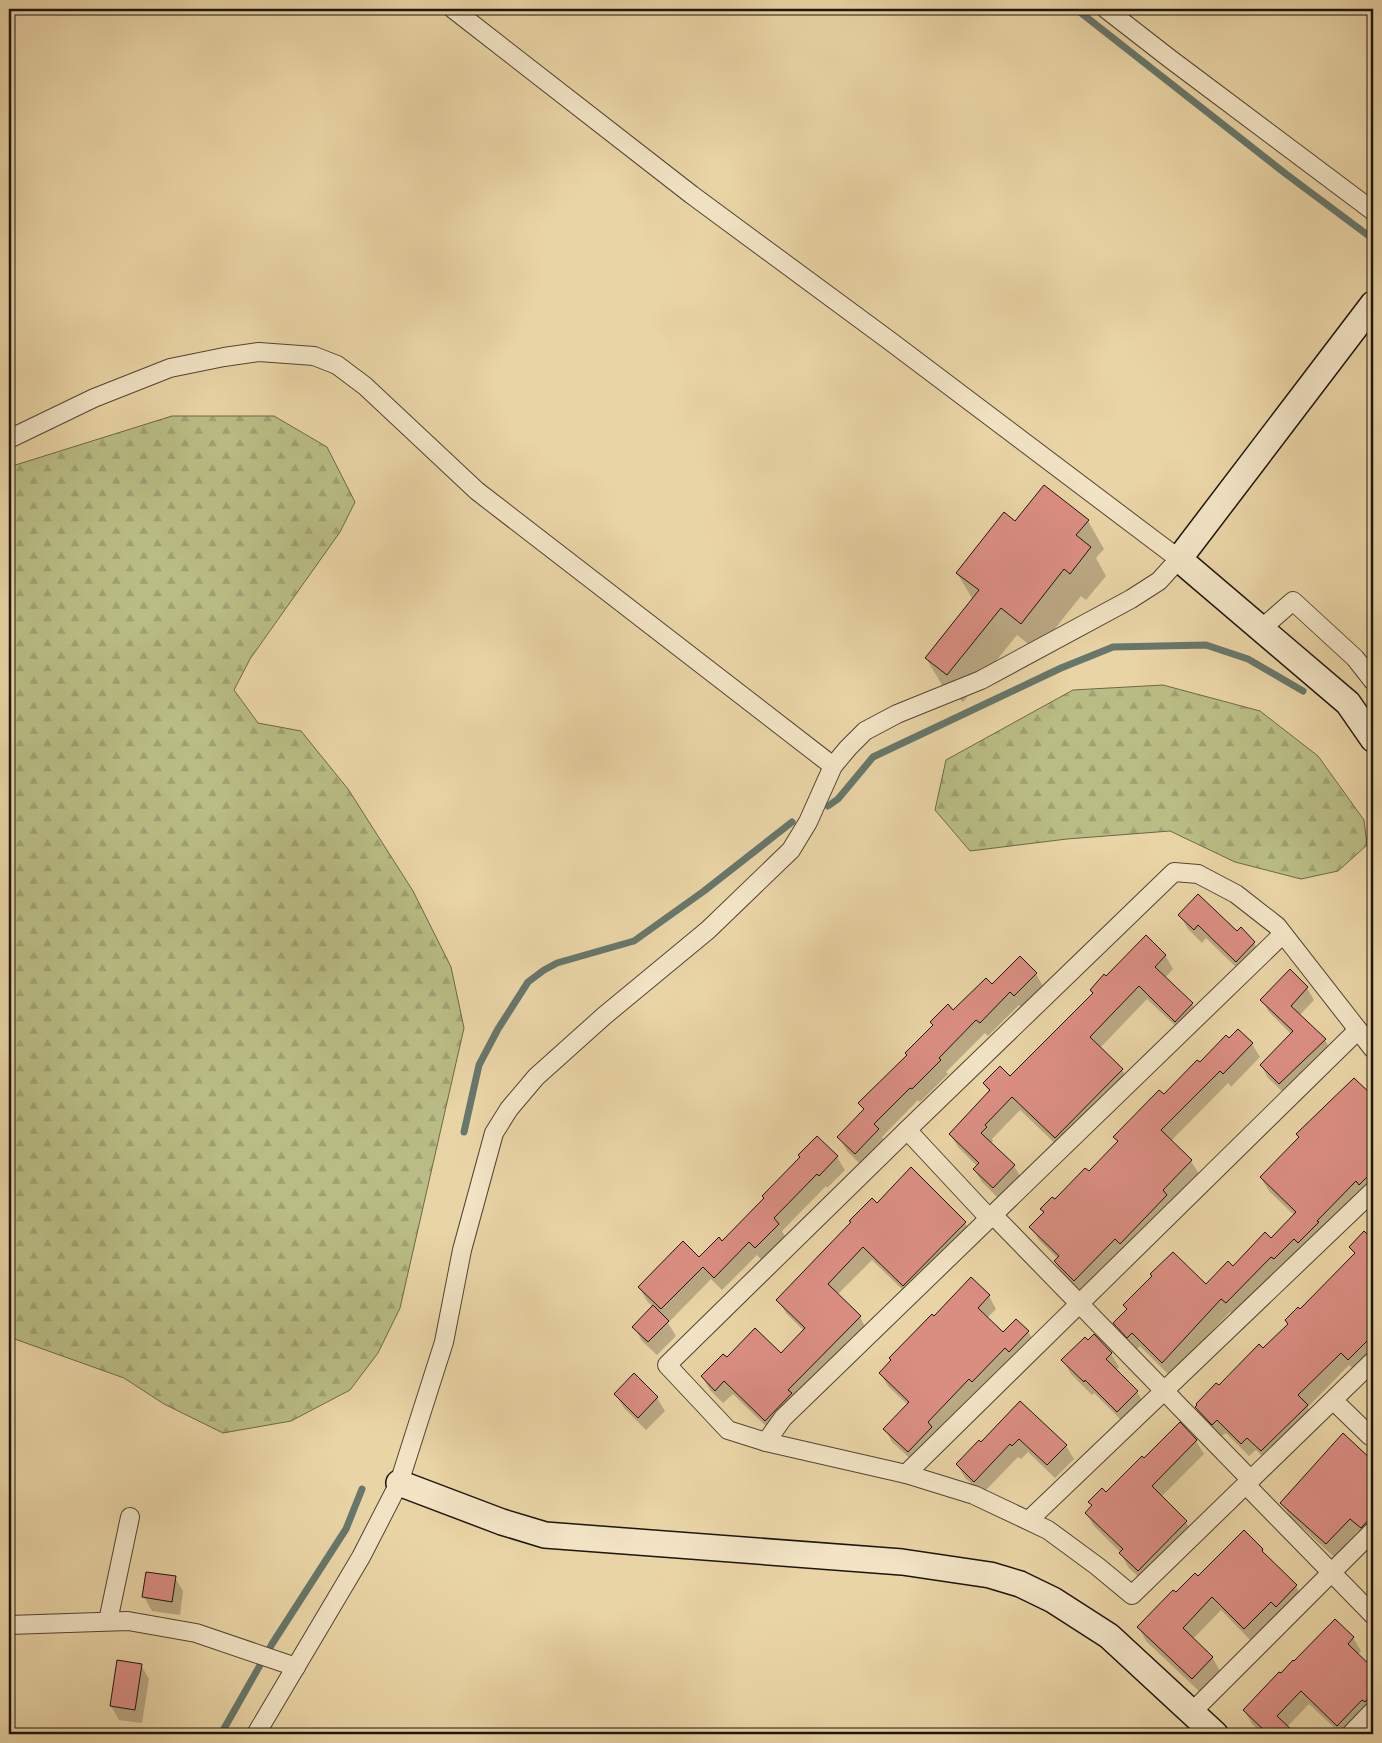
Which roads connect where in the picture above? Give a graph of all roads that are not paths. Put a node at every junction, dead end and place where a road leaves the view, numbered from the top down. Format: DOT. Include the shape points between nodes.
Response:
graph roads {
  1 [pos="453,9"];
  2 [pos="1106,9"];
  3 [pos="1373,211"];
  4 [pos="1373,304"];
  5 [pos="9,439"];
  6 [pos="1180,559"];
  7 [pos="1261,629"];
  8 [pos="1373,681"];
  9 [pos="1373,739"];
  10 [pos="833,766"];
  11 [pos="1283,934"];
  12 [pos="1358,1030"];
  13 [pos="1373,1049"];
  14 [pos="907,1130"];
  15 [pos="1373,1191"];
  16 [pos="992,1217"];
  17 [pos="1080,1304"];
  18 [pos="1373,1361"];
  19 [pos="1164,1390"];
  20 [pos="1334,1401"];
  21 [pos="1370,1436"];
  22 [pos="766,1442"];
  23 [pos="906,1474"];
  24 [pos="399,1483"];
  25 [pos="1249,1483"];
  26 [pos="130,1517"];
  27 [pos="1028,1520"];
  28 [pos="1373,1531"];
  29 [pos="1332,1573"];
  30 [pos="1373,1615"];
  31 [pos="108,1621"];
  32 [pos="9,1625"];
  33 [pos="296,1667"];
  34 [pos="1192,1712"];
  35 [pos="1373,1712"];
  36 [pos="256,1734"];
  37 [pos="1215,1734"];
  38 [pos="1351,1734"];
  1 -- 6 [label="street" via="692,195"];
  2 -- 3 [label="street"];
  4 -- 6 [label="street"];
  5 -- 10 [label="street" via="94,398 170,368 259,352 314,356 337,365 365,386 477,491"];
  6 -- 7 [label="street"];
  6 -- 10 [label="street" via="1159,581 1131,599 981,680 897,714 865,731"];
  7 -- 8 [label="street" via="1293,601 1355,658"];
  7 -- 9 [label="street" via="1348,702"];
  10 -- 24 [label="street" via="808,822 791,850 708,930 536,1077 494,1133 462,1250 444,1342"];
  11 -- 12 [label="street"];
  11 -- 14 [label="street" via="1236,894 1198,874 1174,872"];
  11 -- 16 [label="street"];
  12 -- 13 [label="street"];
  12 -- 17 [label="street"];
  14 -- 16 [label="street"];
  14 -- 22 [label="street" via="666,1365 728,1430"];
  15 -- 19 [label="street"];
  16 -- 17 [label="street"];
  16 -- 22 [label="street" via="783,1418"];
  17 -- 19 [label="street"];
  17 -- 23 [label="street"];
  18 -- 20 [label="street"];
  19 -- 25 [label="street"];
  19 -- 27 [label="street"];
  20 -- 21 [label="street"];
  20 -- 25 [label="street"];
  22 -- 23 [label="street"];
  23 -- 27 [label="street" via="974,1495"];
  24 -- 33 [label="street"];
  24 -- 34 [label="street" via="545,1535 902,1562 990,1575 1020,1584 1052,1600 1109,1636"];
  25 -- 27 [label="street" via="1132,1595 1048,1530"];
  25 -- 29 [label="street"];
  26 -- 31 [label="street"];
  28 -- 29 [label="street"];
  29 -- 30 [label="street"];
  29 -- 34 [label="street"];
  31 -- 32 [label="street"];
  31 -- 33 [label="street" via="128,1621 196,1633"];
  33 -- 36 [label="street"];
  34 -- 37 [label="street"];
  35 -- 38 [label="street"];
}
